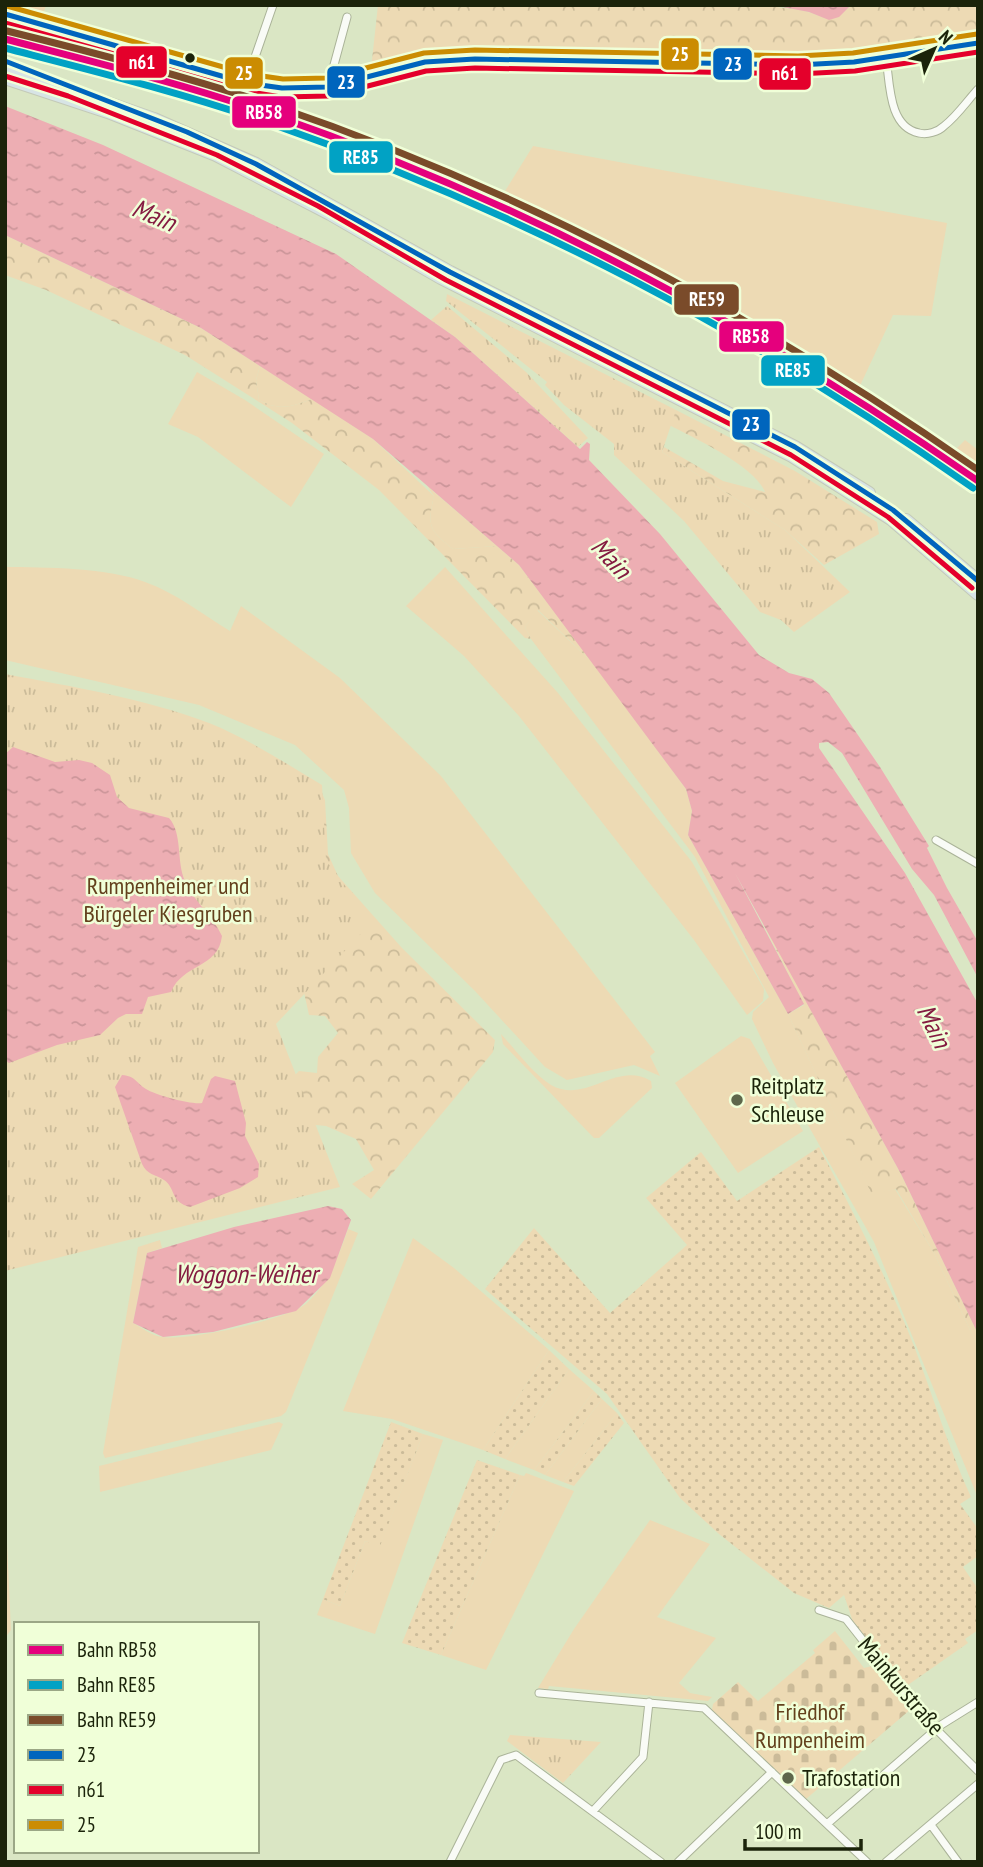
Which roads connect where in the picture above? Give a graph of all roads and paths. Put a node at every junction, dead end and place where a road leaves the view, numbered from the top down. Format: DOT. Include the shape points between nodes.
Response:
graph roads {
  1 [pos="273,5"];
  2 [pos="5,14"];
  3 [pos="347,17"];
  4 [pos="978,43"];
  5 [pos="886,58"];
  6 [pos="5,61"];
  7 [pos="5,67"];
  8 [pos="5,80"];
  9 [pos="48,80"];
  10 [pos="246,83"];
  11 [pos="328,87"];
  12 [pos="978,89"];
  13 [pos="971,579"];
  14 [pos="978,594"];
  15 [pos="936,840"];
  16 [pos="978,864"];
  17 [pos="819,1610"];
  18 [pos="539,1693"];
  19 [pos="649,1702"];
  20 [pos="978,1702"];
  21 [pos="936,1730"];
  22 [pos="978,1771"];
  23 [pos="772,1772"];
  24 [pos="978,1784"];
  25 [pos="593,1811"];
  26 [pos="827,1824"];
  27 [pos="931,1825"];
  28 [pos="450,1862"];
  29 [pos="661,1862"];
  30 [pos="678,1862"];
  31 [pos="867,1862"];
  32 [pos="887,1862"];
  33 [pos="958,1862"];
  1 -- 10 [label="street"];
  2 -- 10 [label="street"];
  3 -- 11 [label="street"];
  4 -- 5 [label="street"];
  5 -- 11 [label="street" via="798,65 475,58 425,62"];
  5 -- 12 [label="street" via="895,113 916,133 943,127"];
  6 -- 9 [label="main road"];
  7 -- 9 [label="main road"];
  8 -- 13 [label="main road" via="127,119 216,155 442,278 807,464 882,512"];
  9 -- 13 [label="main road" via="187,132 322,198 450,272 816,459 888,506"];
  10 -- 11 [label="street"];
  13 -- 14 [label="main road"];
  15 -- 16 [label="street"];
  17 -- 21 [label="street, Mainkurstraße" via="846,1619"];
  18 -- 19 [label="street"];
  19 -- 23 [label="street" via="704,1708"];
  19 -- 25 [label="street" via="643,1757"];
  20 -- 21 [label="street"];
  21 -- 22 [label="street, Mainkurstraße"];
  21 -- 26 [label="street"];
  23 -- 26 [label="street"];
  23 -- 30 [label="street"];
  24 -- 27 [label="street"];
  25 -- 28 [label="street" via="516,1755 502,1758"];
  25 -- 29 [label="street"];
  26 -- 31 [label="street"];
  27 -- 32 [label="street"];
  27 -- 33 [label="street"];
}
